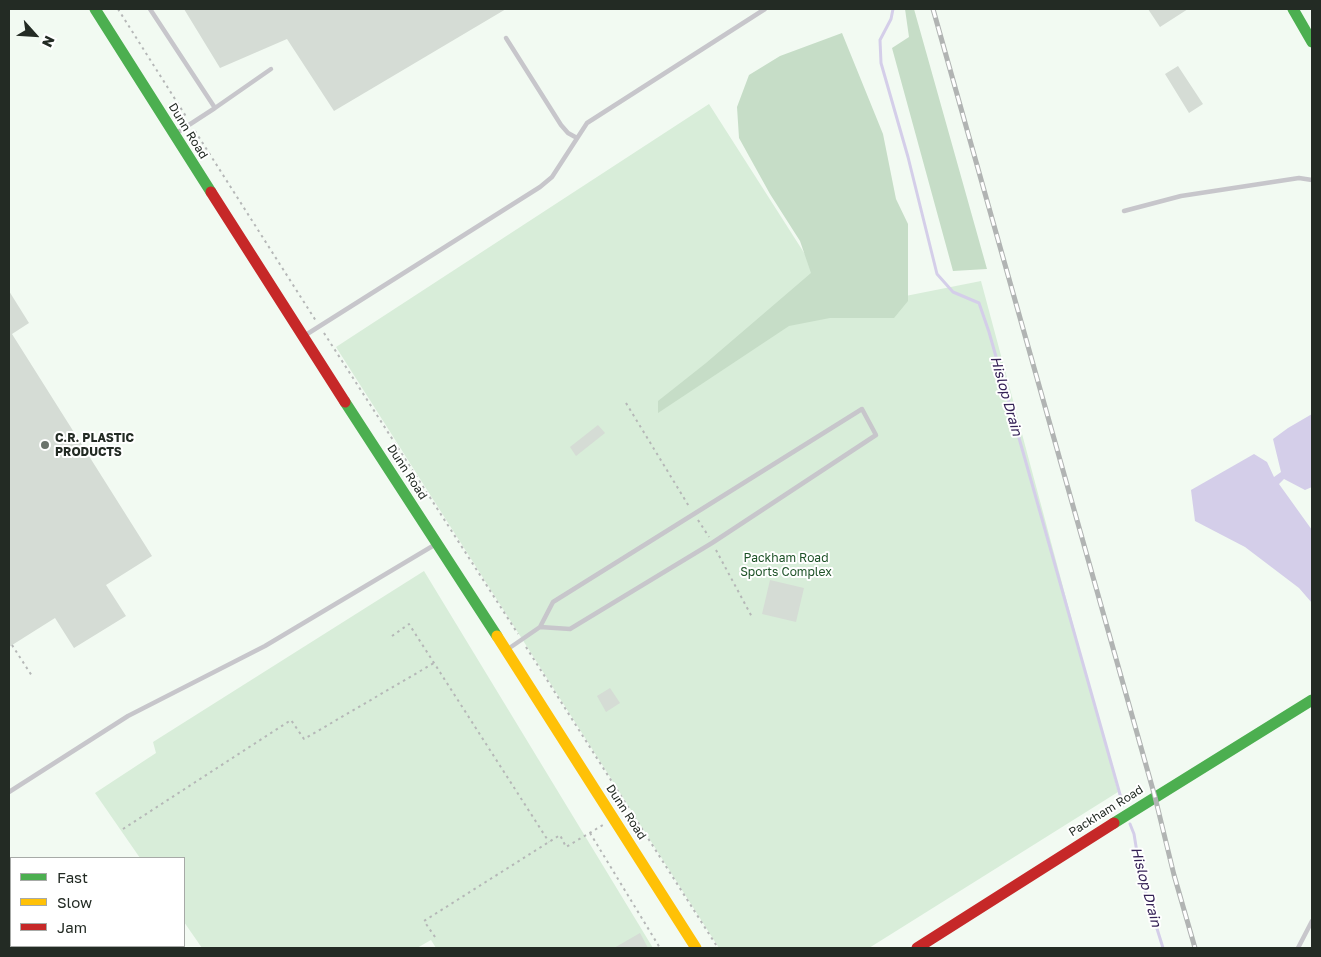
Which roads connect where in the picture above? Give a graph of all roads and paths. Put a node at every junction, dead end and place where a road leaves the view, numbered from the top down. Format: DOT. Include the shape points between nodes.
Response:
graph roads {
  1 [pos="95,9"];
  2 [pos="118,9"];
  3 [pos="150,9"];
  4 [pos="765,9"];
  5 [pos="1293,9"];
  6 [pos="506,38"];
  7 [pos="1312,42"];
  8 [pos="271,70"];
  9 [pos="215,108"];
  10 [pos="188,120"];
  11 [pos="193,128"];
  12 [pos="174,134"];
  13 [pos="577,138"];
  14 [pos="1312,180"];
  15 [pos="1124,211"];
  16 [pos="318,324"];
  17 [pos="321,329"];
  18 [pos="303,337"];
  19 [pos="437,543"];
  20 [pos="540,627"];
  21 [pos="392,636"];
  22 [pos="522,640"];
  23 [pos="12,645"];
  24 [pos="506,650"];
  25 [pos="434,663"];
  26 [pos="32,676"];
  27 [pos="1312,700"];
  28 [pos="9,792"];
  29 [pos="613,818"];
  30 [pos="123,829"];
  31 [pos="589,832"];
  32 [pos="549,842"];
  33 [pos="1312,921"];
  34 [pos="434,937"];
  35 [pos="924,946"];
  36 [pos="660,948"];
  37 [pos="696,948"];
  38 [pos="718,948"];
  39 [pos="1298,948"];
  1 -- 12 [label="street, Dunn Road"];
  2 -- 10 [label="path"];
  3 -- 9 [label="lane"];
  4 -- 13 [label="lane" via="587,123"];
  5 -- 7 [label="street"];
  6 -- 13 [label="lane" via="561,125"];
  8 -- 9 [label="lane"];
  9 -- 12 [label="lane"];
  11 -- 16 [label="path"];
  12 -- 18 [label="street, Dunn Road"];
  13 -- 18 [label="lane" via="552,177 540,187"];
  14 -- 15 [label="lane" via="1299,178 1181,196"];
  17 -- 22 [label="path"];
  18 -- 19 [label="street, Dunn Road"];
  19 -- 24 [label="street, Dunn Road"];
  19 -- 28 [label="lane" via="265,646 128,716"];
  20 -- 20 [label="lane" via="570,629 712,543 876,435 862,409 553,602"];
  20 -- 22 [label="lane"];
  21 -- 25 [label="path" via="409,624"];
  22 -- 24 [label="lane"];
  22 -- 38 [label="path"];
  23 -- 26 [label="path"];
  24 -- 29 [label="street, Dunn Road"];
  25 -- 30 [label="path" via="304,739 291,720"];
  25 -- 32 [label="path"];
  27 -- 35 [label="street, Packham Road" via="1155,796"];
  29 -- 31 [label="path"];
  29 -- 37 [label="street, Dunn Road"];
  31 -- 32 [label="path" via="566,847 560,835"];
  31 -- 36 [label="path"];
  32 -- 34 [label="path" via="424,921"];
  33 -- 39 [label="lane"];
}
